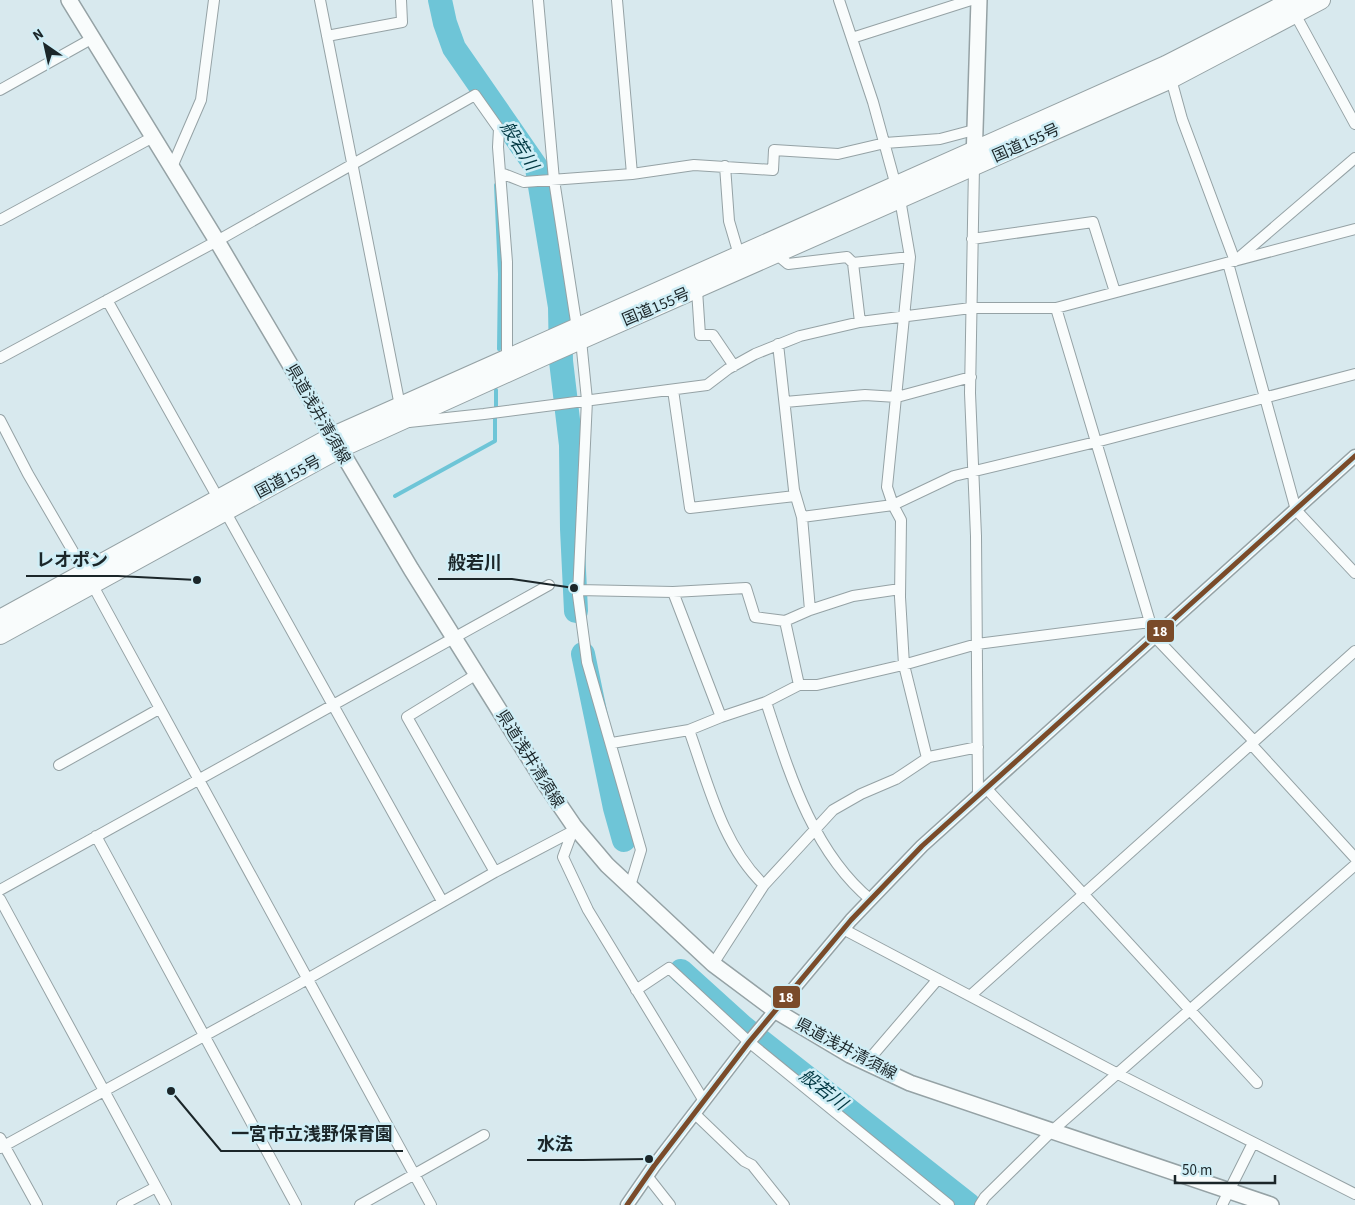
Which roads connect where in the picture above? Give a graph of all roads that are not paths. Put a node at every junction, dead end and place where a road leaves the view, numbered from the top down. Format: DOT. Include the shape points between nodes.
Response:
graph roads {
  1 [pos="69,0"];
  2 [pos="214,0"];
  3 [pos="320,0"];
  4 [pos="401,0"];
  5 [pos="538,0"];
  6 [pos="617,0"];
  7 [pos="839,0"];
  8 [pos="971,0"];
  9 [pos="979,0"];
  10 [pos="1321,0"];
  11 [pos="1294,7"];
  12 [pos="327,36"];
  13 [pos="93,38"];
  14 [pos="852,38"];
  15 [pos="1171,79"];
  16 [pos="0,90"];
  17 [pos="1355,124"];
  18 [pos="974,130"];
  19 [pos="153,137"];
  20 [pos="885,143"];
  21 [pos="974,158"];
  22 [pos="1355,158"];
  23 [pos="353,165"];
  24 [pos="725,166"];
  25 [pos="172,167"];
  26 [pos="501,173"];
  27 [pos="632,174"];
  28 [pos="551,180"];
  29 [pos="898,193"];
  30 [pos="0,220"];
  31 [pos="1355,229"];
  32 [pos="972,239"];
  33 [pos="217,241"];
  34 [pos="776,254"];
  35 [pos="739,255"];
  36 [pos="910,257"];
  37 [pos="1232,262"];
  38 [pos="853,263"];
  39 [pos="697,290"];
  40 [pos="1115,292"];
  41 [pos="107,300"];
  42 [pos="971,308"];
  43 [pos="1056,308"];
  44 [pos="904,316"];
  45 [pos="860,322"];
  46 [pos="577,335"];
  47 [pos="778,344"];
  48 [pos="547,348"];
  49 [pos="0,358"];
  50 [pos="507,358"];
  51 [pos="734,366"];
  52 [pos="1355,374"];
  53 [pos="970,378"];
  54 [pos="673,390"];
  55 [pos="1265,397"];
  56 [pos="897,398"];
  57 [pos="584,400"];
  58 [pos="785,402"];
  59 [pos="403,413"];
  60 [pos="0,420"];
  61 [pos="1096,442"];
  62 [pos="335,443"];
  63 [pos="1355,456"];
  64 [pos="974,470"];
  65 [pos="795,496"];
  66 [pos="892,504"];
  67 [pos="221,505"];
  68 [pos="1296,510"];
  69 [pos="802,517"];
  70 [pos="1355,573"];
  71 [pos="89,578"];
  72 [pos="549,585"];
  73 [pos="900,589"];
  74 [pos="578,590"];
  75 [pos="673,592"];
  76 [pos="810,610"];
  77 [pos="0,618"];
  78 [pos="785,621"];
  79 [pos="1150,622"];
  80 [pos="0,635"];
  81 [pos="1154,636"];
  82 [pos="454,637"];
  83 [pos="977,644"];
  84 [pos="1355,651"];
  85 [pos="904,665"];
  86 [pos="477,674"];
  87 [pos="799,686"];
  88 [pos="766,702"];
  89 [pos="332,706"];
  90 [pos="160,709"];
  91 [pos="721,718"];
  92 [pos="689,730"];
  93 [pos="612,743"];
  94 [pos="1252,743"];
  95 [pos="978,747"];
  96 [pos="927,758"];
  97 [pos="59,765"];
  98 [pos="199,778"];
  99 [pos="982,792"];
  100 [pos="814,828"];
  101 [pos="573,829"];
  102 [pos="96,836"];
  103 [pos="1355,858"];
  104 [pos="1355,865"];
  105 [pos="495,872"];
  106 [pos="764,885"];
  107 [pos="630,886"];
  108 [pos="0,890"];
  109 [pos="1082,894"];
  110 [pos="0,900"];
  111 [pos="871,900"];
  112 [pos="442,902"];
  113 [pos="843,929"];
  114 [pos="713,964"];
  115 [pos="308,978"];
  116 [pos="938,979"];
  117 [pos="636,990"];
  118 [pos="970,996"];
  119 [pos="776,1011"];
  120 [pos="1190,1012"];
  121 [pos="203,1036"];
  122 [pos="749,1042"];
  123 [pos="866,1063"];
  124 [pos="1118,1074"];
  125 [pos="1257,1083"];
  126 [pos="105,1090"];
  127 [pos="704,1101"];
  128 [pos="695,1114"];
  129 [pos="1053,1130"];
  130 [pos="484,1135"];
  131 [pos="1253,1143"];
  132 [pos="1,1144"];
  133 [pos="416,1175"];
  134 [pos="648,1177"];
  135 [pos="156,1187"];
  136 [pos="1229,1191"];
  137 [pos="1355,1194"];
  138 [pos="981,1204"];
  139 [pos="37,1205"];
  140 [pos="122,1205"];
  141 [pos="166,1205"];
  142 [pos="296,1205"];
  143 [pos="360,1205"];
  144 [pos="431,1205"];
  145 [pos="627,1205"];
  146 [pos="670,1205"];
  147 [pos="784,1205"];
  148 [pos="949,1205"];
  149 [pos="1222,1205"];
  150 [pos="1271,1205"];
  1 -- 13 [label="main road, 県道浅井清須線"];
  2 -- 25 [label="street" via="201,100"];
  3 -- 12 [label="street"];
  4 -- 12 [label="street" via="402,22"];
  5 -- 28 [label="street"];
  6 -- 27 [label="street"];
  7 -- 14 [label="street"];
  8 -- 14 [label="street"];
  9 -- 18 [label="main road"];
  10 -- 11 [label="highway, 国道155号"];
  11 -- 15 [label="highway, 国道155号"];
  11 -- 17 [label="street"];
  11 -- 21 [label="highway, 国道155号"];
  12 -- 23 [label="street"];
  13 -- 16 [label="street"];
  13 -- 19 [label="main road, 県道浅井清須線"];
  14 -- 20 [label="street"];
  15 -- 21 [label="highway, 国道155号"];
  15 -- 37 [label="street"];
  18 -- 20 [label="street" via="940,139"];
  18 -- 21 [label="main road"];
  19 -- 25 [label="main road, 県道浅井清須線"];
  19 -- 30 [label="street"];
  20 -- 24 [label="street" via="838,154 774,150 773,170"];
  20 -- 29 [label="street"];
  21 -- 29 [label="highway, 国道155号"];
  21 -- 32 [label="street"];
  22 -- 37 [label="street"];
  23 -- 26 [label="street" via="475,95 499,129"];
  23 -- 33 [label="street"];
  23 -- 59 [label="street"];
  24 -- 27 [label="street" via="694,165"];
  24 -- 35 [label="street" via="730,221"];
  25 -- 33 [label="main road, 県道浅井清須線"];
  26 -- 28 [label="street" via="524,182"];
  26 -- 50 [label="street" via="507,262"];
  27 -- 28 [label="street"];
  28 -- 46 [label="street"];
  29 -- 34 [label="highway, 国道155号"];
  29 -- 35 [label="highway, 国道155号"];
  29 -- 36 [label="street"];
  31 -- 37 [label="street"];
  32 -- 40 [label="street" via="1093,222"];
  32 -- 42 [label="street"];
  33 -- 41 [label="street"];
  33 -- 62 [label="main road, 県道浅井清須線"];
  34 -- 38 [label="street" via="788,264 847,257"];
  34 -- 39 [label="highway, 国道155号"];
  35 -- 46 [label="highway, 国道155号"];
  36 -- 38 [label="street"];
  36 -- 44 [label="street"];
  37 -- 40 [label="street"];
  37 -- 55 [label="street"];
  38 -- 45 [label="street"];
  39 -- 46 [label="highway, 国道155号"];
  39 -- 51 [label="street" via="700,335 713,335"];
  40 -- 43 [label="street"];
  41 -- 49 [label="street"];
  41 -- 67 [label="street"];
  42 -- 43 [label="street"];
  42 -- 44 [label="street"];
  42 -- 53 [label="street"];
  43 -- 61 [label="street"];
  44 -- 45 [label="street"];
  44 -- 56 [label="street"];
  45 -- 47 [label="street"];
  46 -- 48 [label="highway, 国道155号"];
  46 -- 57 [label="street"];
  47 -- 51 [label="street"];
  47 -- 58 [label="street"];
  48 -- 50 [label="highway, 国道155号"];
  48 -- 59 [label="highway, 国道155号"];
  50 -- 59 [label="highway, 国道155号"];
  51 -- 54 [label="street" via="707,385"];
  52 -- 55 [label="street"];
  53 -- 56 [label="street"];
  53 -- 64 [label="street"];
  54 -- 57 [label="street"];
  54 -- 65 [label="street" via="690,508"];
  55 -- 61 [label="street"];
  55 -- 68 [label="street"];
  56 -- 58 [label="street" via="865,395"];
  56 -- 66 [label="street" via="887,487"];
  57 -- 59 [label="street" via="411,422"];
  57 -- 74 [label="street"];
  58 -- 65 [label="street"];
  59 -- 62 [label="highway, 国道155号"];
  60 -- 71 [label="street"];
  61 -- 64 [label="street"];
  61 -- 79 [label="street"];
  62 -- 67 [label="highway, 国道155号"];
  62 -- 82 [label="main road, 県道浅井清須線"];
  63 -- 68 [label="street"];
  64 -- 66 [label="street"];
  64 -- 83 [label="street"];
  65 -- 69 [label="street"];
  66 -- 69 [label="street"];
  66 -- 73 [label="street" via="901,520"];
  67 -- 71 [label="highway, 国道155号"];
  67 -- 89 [label="street"];
  68 -- 70 [label="street"];
  68 -- 81 [label="street"];
  69 -- 76 [label="street"];
  71 -- 77 [label="highway, 国道155号"];
  71 -- 80 [label="highway, 国道155号"];
  71 -- 90 [label="street"];
  72 -- 82 [label="street"];
  73 -- 76 [label="street" via="853,596"];
  73 -- 85 [label="street"];
  74 -- 75 [label="street"];
  74 -- 93 [label="street" via="588,662"];
  75 -- 78 [label="street" via="746,588 755,617"];
  75 -- 91 [label="street"];
  76 -- 78 [label="street"];
  78 -- 87 [label="street"];
  79 -- 81 [label="street"];
  79 -- 83 [label="street"];
  81 -- 94 [label="street"];
  81 -- 99 [label="street"];
  82 -- 86 [label="main road, 県道浅井清須線"];
  82 -- 89 [label="street"];
  83 -- 85 [label="street"];
  83 -- 95 [label="street"];
  84 -- 94 [label="street"];
  85 -- 87 [label="street" via="817,685"];
  85 -- 96 [label="street"];
  86 -- 101 [label="main road, 県道浅井清須線"];
  86 -- 105 [label="street" via="407,717"];
  87 -- 88 [label="street"];
  88 -- 91 [label="street"];
  88 -- 100 [label="street"];
  89 -- 98 [label="street"];
  89 -- 112 [label="street"];
  90 -- 97 [label="street"];
  90 -- 98 [label="street"];
  91 -- 92 [label="street"];
  92 -- 93 [label="street"];
  92 -- 106 [label="street" via="733,845 750,872"];
  93 -- 107 [label="street" via="641,850"];
  94 -- 103 [label="street"];
  94 -- 109 [label="street"];
  95 -- 96 [label="street"];
  95 -- 99 [label="street"];
  96 -- 100 [label="street" via="896,779 833,810"];
  98 -- 102 [label="street"];
  98 -- 115 [label="street"];
  99 -- 109 [label="street"];
  99 -- 111 [label="street" via="922,846"];
  100 -- 106 [label="street"];
  100 -- 111 [label="street" via="851,884"];
  101 -- 105 [label="street"];
  101 -- 107 [label="main road, 県道浅井清須線"];
  101 -- 117 [label="street" via="563,857 588,910"];
  102 -- 108 [label="street"];
  102 -- 121 [label="street"];
  104 -- 120 [label="street"];
  105 -- 112 [label="street"];
  106 -- 114 [label="street"];
  107 -- 114 [label="main road, 県道浅井清須線"];
  109 -- 118 [label="street"];
  109 -- 120 [label="street"];
  110 -- 126 [label="street"];
  111 -- 113 [label="street"];
  112 -- 115 [label="street"];
  113 -- 116 [label="street"];
  113 -- 119 [label="street"];
  114 -- 119 [label="main road, 県道浅井清須線"];
  115 -- 121 [label="street"];
  115 -- 133 [label="street"];
  116 -- 118 [label="street"];
  116 -- 123 [label="street"];
  117 -- 122 [label="street" via="669,968"];
  117 -- 127 [label="street"];
  118 -- 124 [label="street"];
  119 -- 122 [label="street"];
  119 -- 123 [label="main road, 県道浅井清須線"];
  120 -- 124 [label="street"];
  120 -- 125 [label="street"];
  121 -- 126 [label="street"];
  121 -- 142 [label="street"];
  122 -- 127 [label="street"];
  122 -- 148 [label="street"];
  123 -- 129 [label="main road, 県道浅井清須線" via="910,1083"];
  124 -- 129 [label="street"];
  124 -- 131 [label="street"];
  126 -- 132 [label="street"];
  126 -- 135 [label="street"];
  127 -- 128 [label="street"];
  128 -- 134 [label="street"];
  128 -- 147 [label="street" via="752,1165"];
  129 -- 136 [label="main road, 県道浅井清須線"];
  129 -- 138 [label="street"];
  130 -- 133 [label="street"];
  131 -- 136 [label="street"];
  131 -- 137 [label="street"];
  132 -- 139 [label="street"];
  133 -- 143 [label="street"];
  133 -- 144 [label="street"];
  134 -- 145 [label="street"];
  134 -- 146 [label="street"];
  135 -- 140 [label="street"];
  135 -- 141 [label="street"];
  136 -- 149 [label="street"];
  136 -- 150 [label="main road, 県道浅井清須線"];
}
